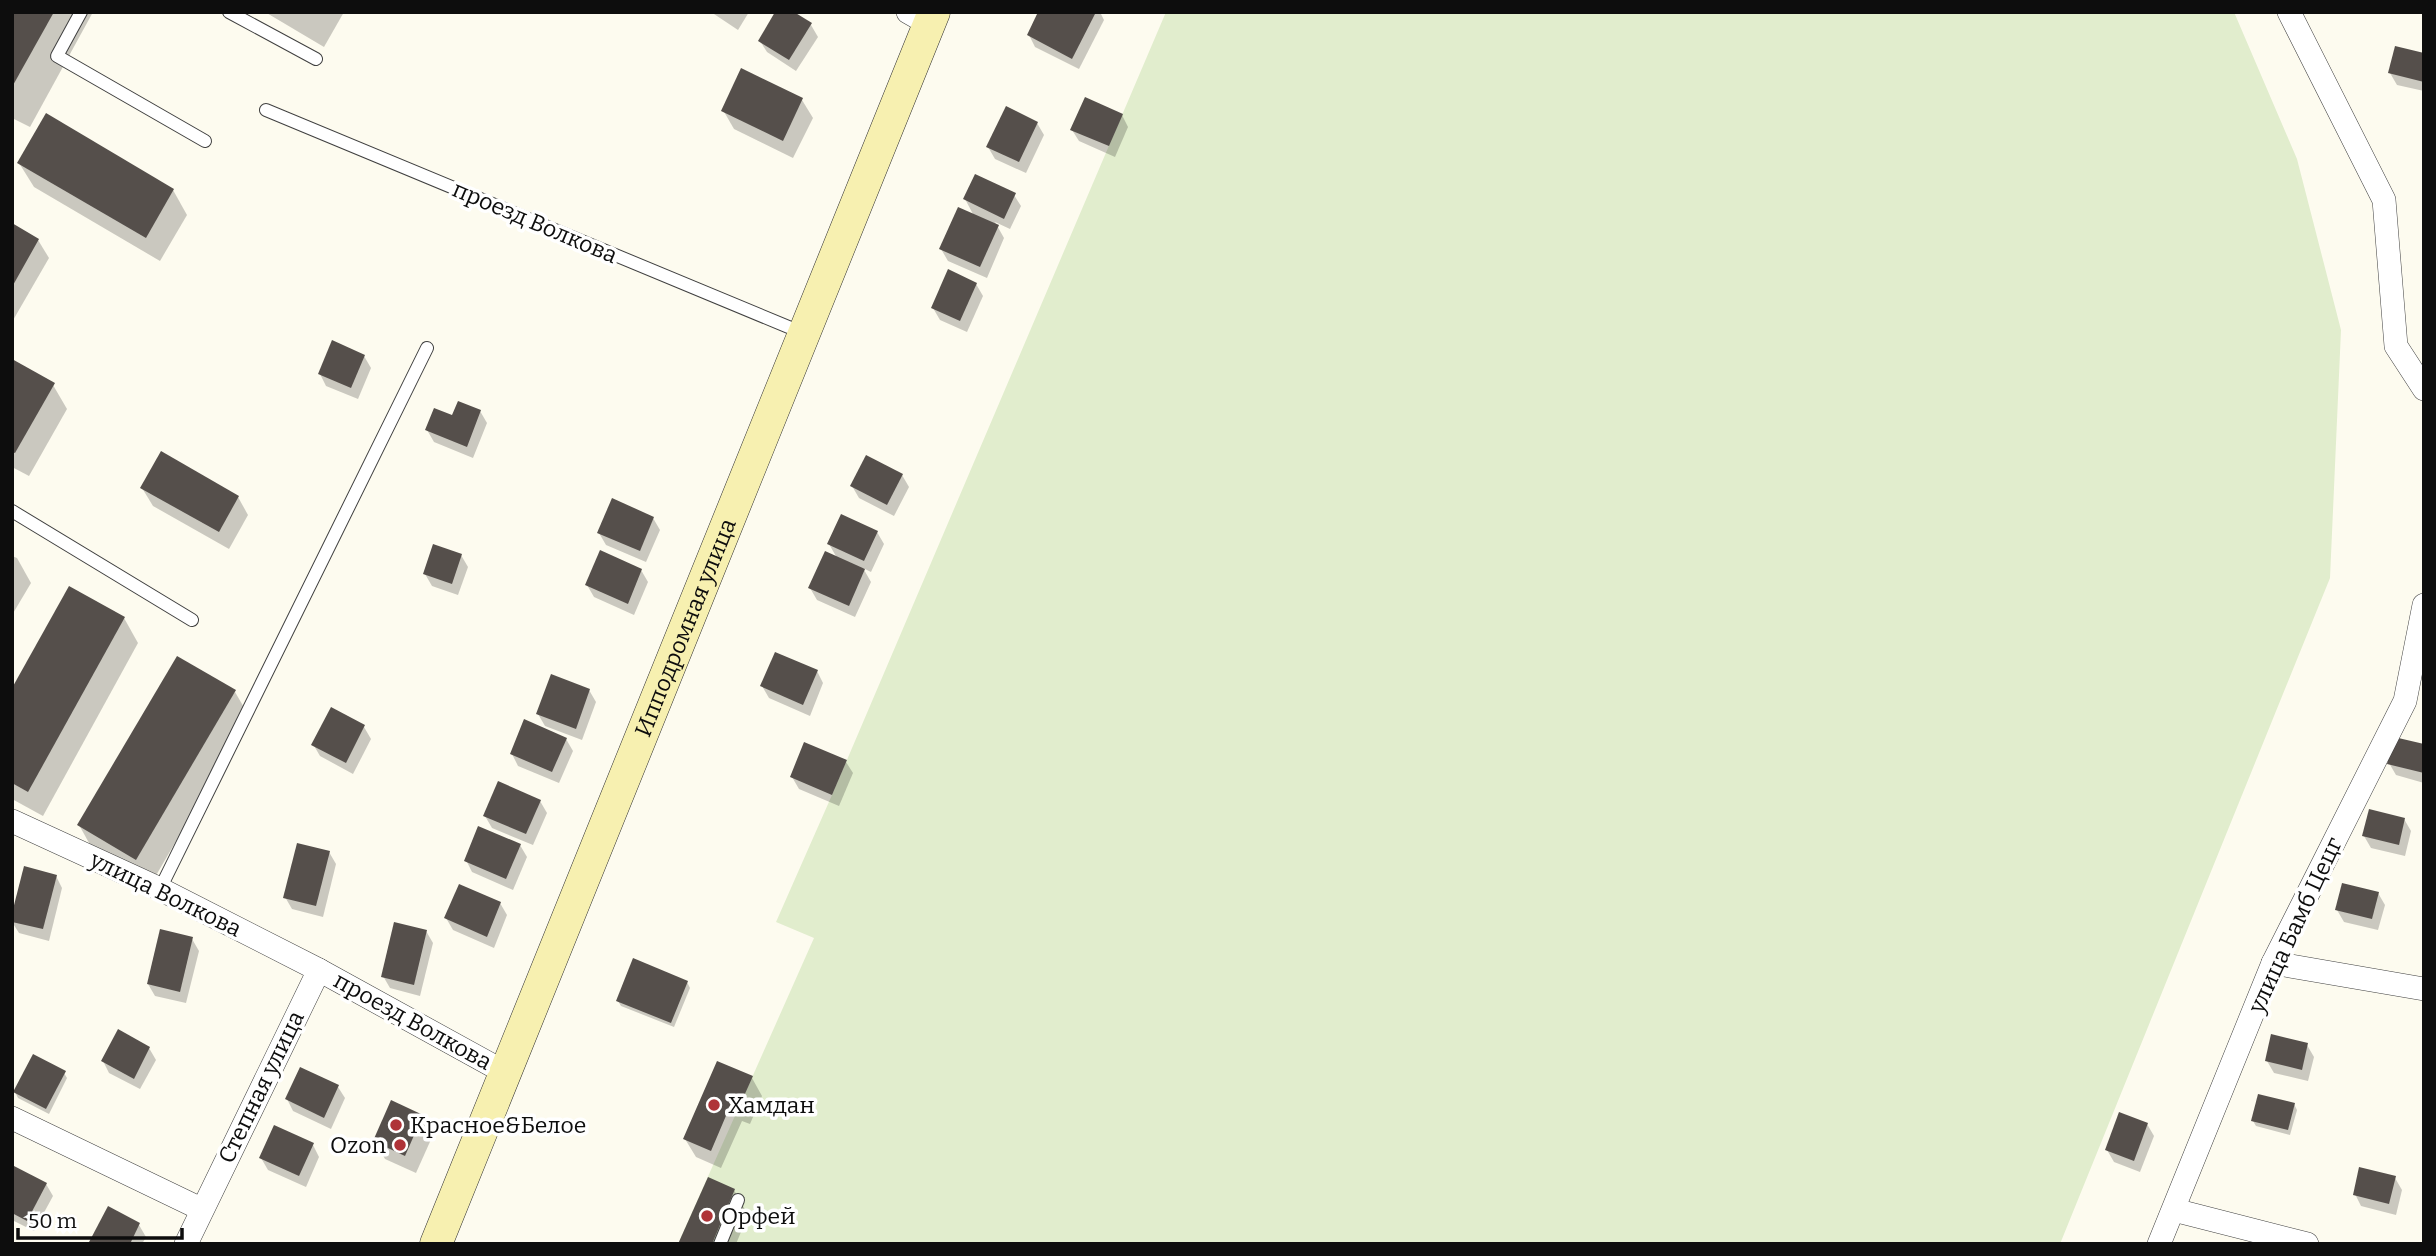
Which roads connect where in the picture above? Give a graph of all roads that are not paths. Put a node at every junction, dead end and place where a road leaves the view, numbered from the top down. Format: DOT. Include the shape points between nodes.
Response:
graph roads {
  1 [pos="81,12"];
  2 [pos="229,12"];
  3 [pos="2289,12"];
  4 [pos="924,16"];
  5 [pos="316,58"];
  6 [pos="266,110"];
  7 [pos="205,141"];
  8 [pos="804,334"];
  9 [pos="427,348"];
  10 [pos="2424,389"];
  11 [pos="12,510"];
  12 [pos="2424,605"];
  13 [pos="192,620"];
  14 [pos="2414,703"];
  15 [pos="12,821"];
  16 [pos="160,889"];
  17 [pos="2273,963"];
  18 [pos="319,970"];
  19 [pos="2424,989"];
  20 [pos="506,1073"];
  21 [pos="12,1118"];
  22 [pos="738,1200"];
  23 [pos="201,1209"];
  24 [pos="2174,1210"];
  25 [pos="186,1244"];
  26 [pos="436,1244"];
  27 [pos="720,1244"];
  28 [pos="2159,1244"];
  29 [pos="2307,1244"];
  1 -- 7 [label="lane" via="57,57"];
  2 -- 5 [label="lane"];
  3 -- 10 [label="street" via="2384,200 2396,346"];
  4 -- 8 [label="main road, Ипподромная улица"];
  6 -- 8 [label="lane, проезд Волкова"];
  8 -- 20 [label="main road, Ипподромная улица"];
  9 -- 16 [label="lane"];
  11 -- 13 [label="lane"];
  12 -- 14 [label="street, улица Бамб Цецг"];
  14 -- 17 [label="street, улица Бамб Цецг"];
  15 -- 16 [label="street, улица Волкова"];
  16 -- 18 [label="street, улица Волкова"];
  17 -- 19 [label="street"];
  17 -- 24 [label="street, улица Бамб Цецг"];
  18 -- 20 [label="street, проезд Волкова"];
  18 -- 23 [label="street, Степная улица"];
  20 -- 26 [label="main road, Ипподромная улица"];
  21 -- 23 [label="street"];
  22 -- 27 [label="lane"];
  23 -- 25 [label="street, Степная улица"];
  24 -- 28 [label="street, улица Бамб Цецг"];
  24 -- 29 [label="street"];
}
